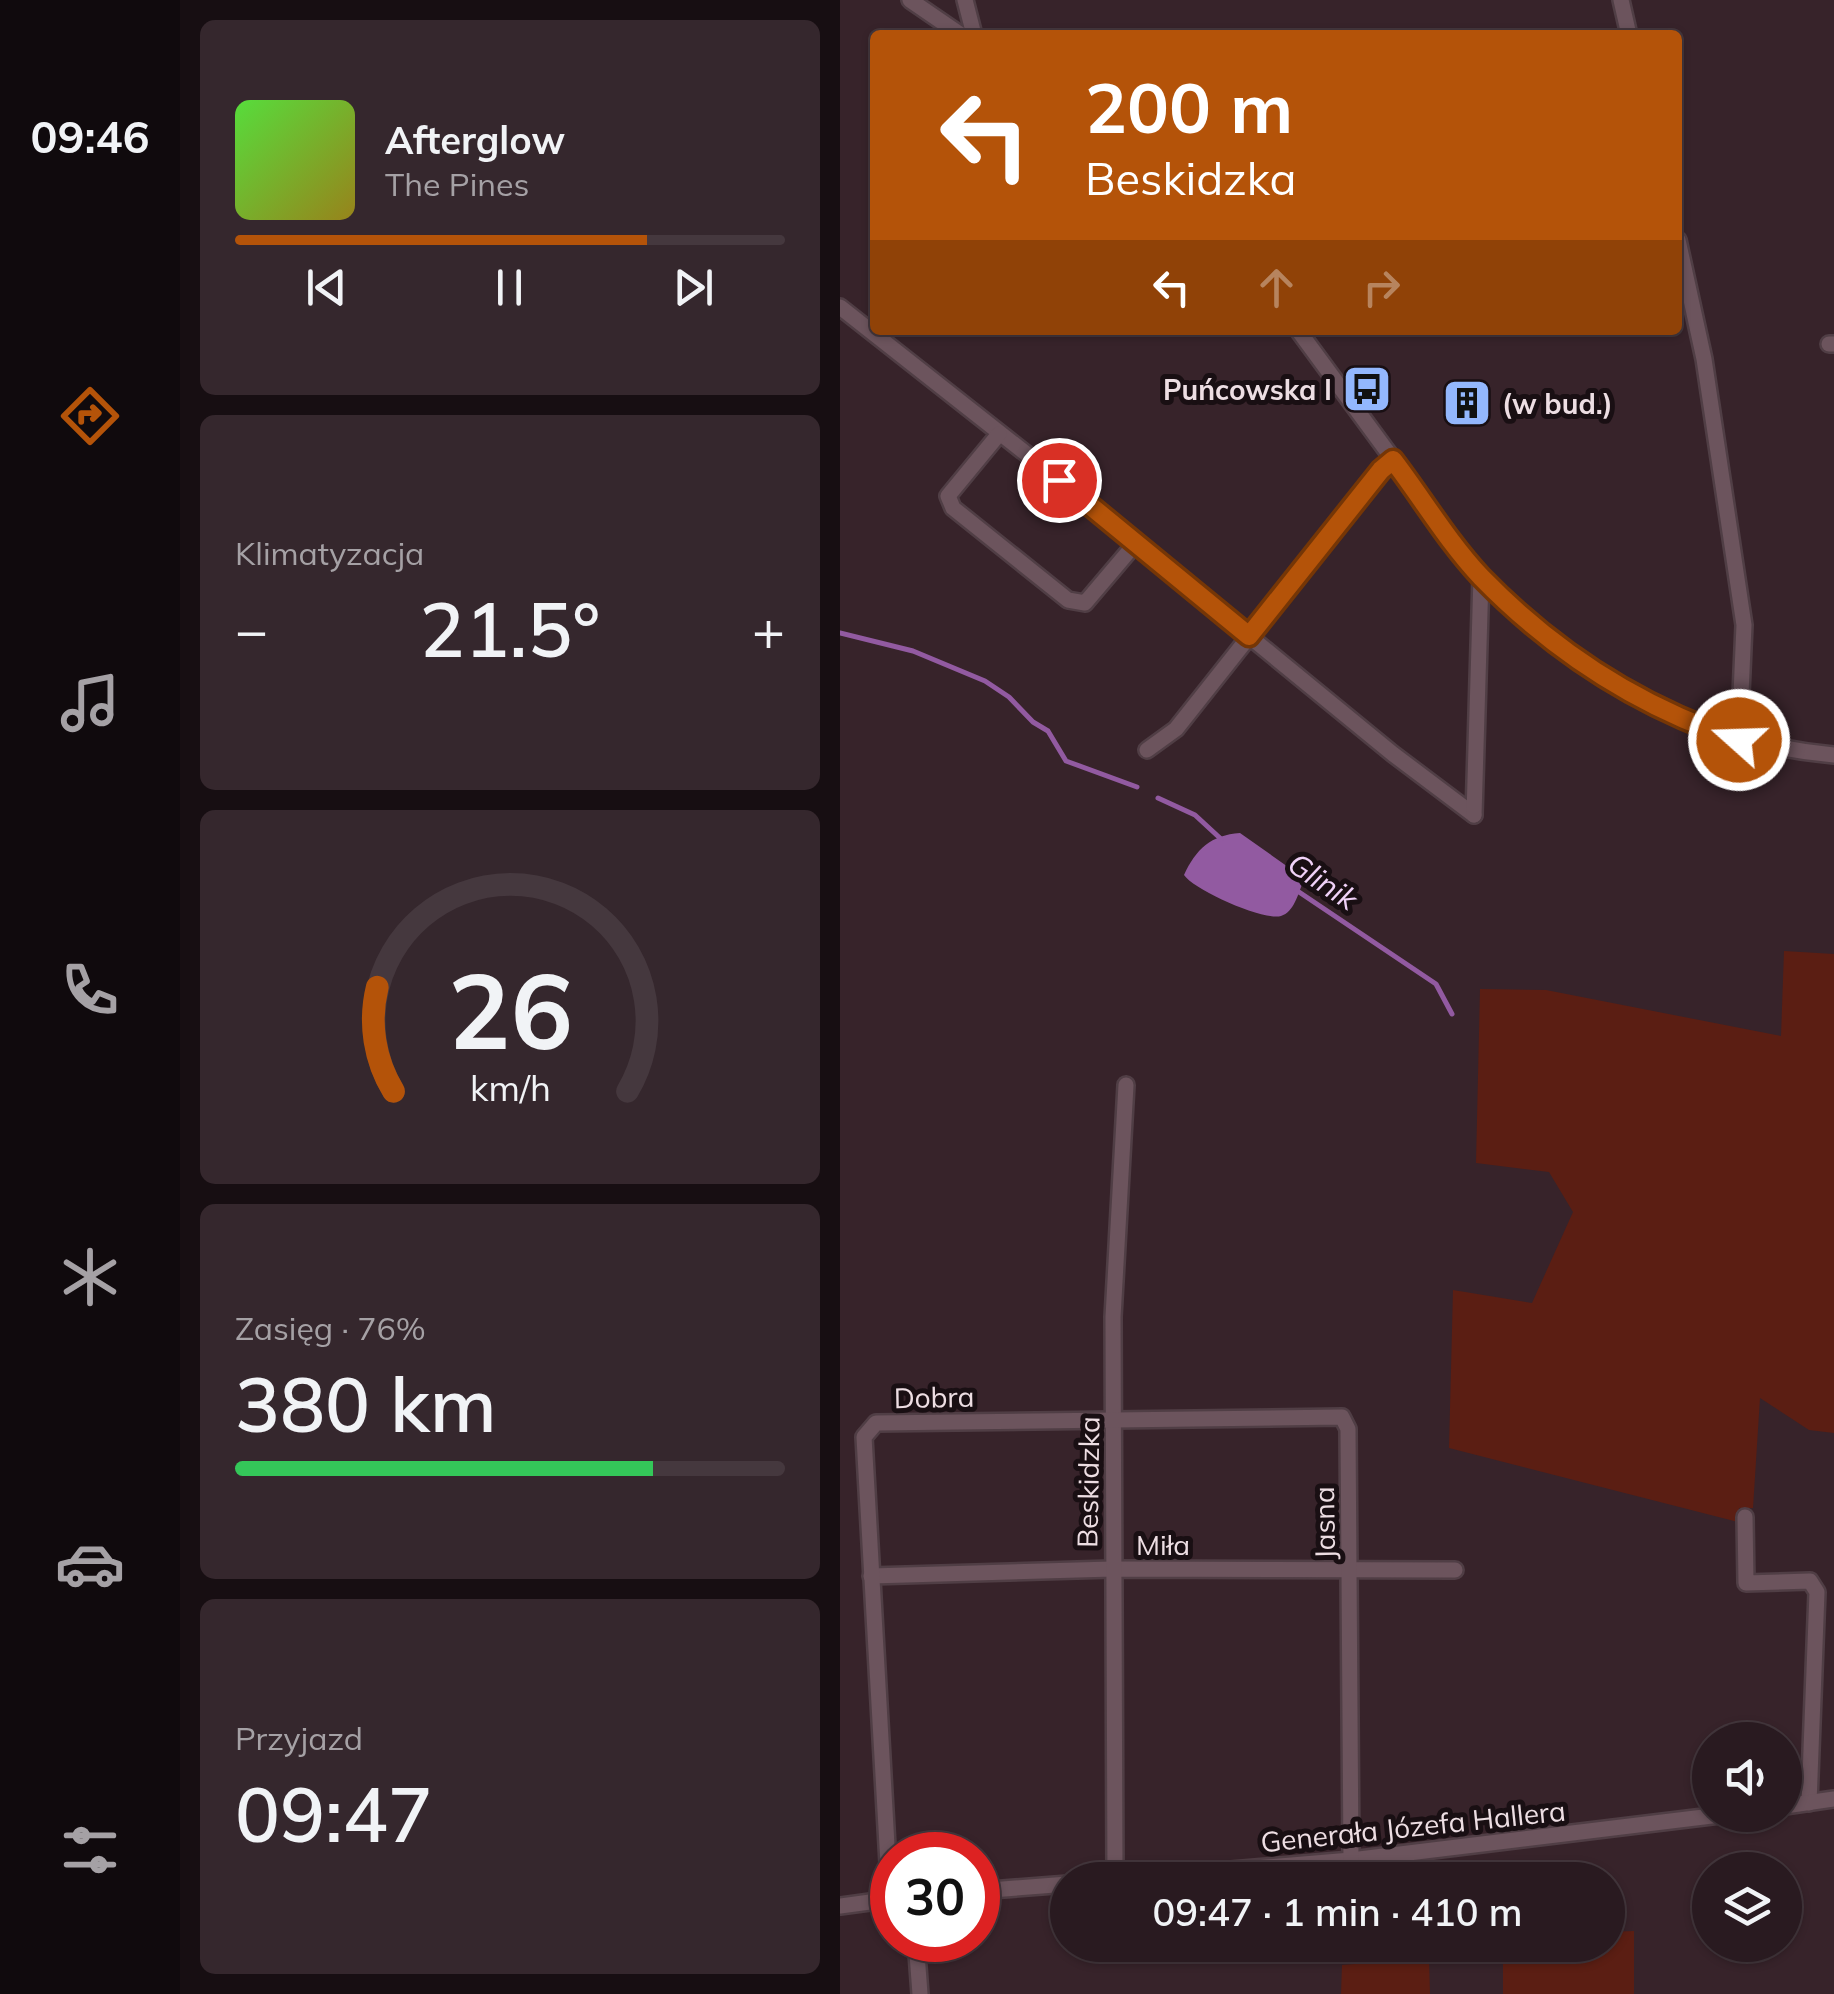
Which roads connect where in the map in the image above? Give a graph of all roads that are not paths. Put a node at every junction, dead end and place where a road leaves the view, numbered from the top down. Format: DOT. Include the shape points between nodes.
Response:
graph roads {
  1 [pos="910,0"];
  2 [pos="965,0"];
  3 [pos="1620,0"];
  4 [pos="955,30"];
  5 [pos="973,30"];
  6 [pos="1628,30"];
  7 [pos="1682,258"];
  8 [pos="840,307"];
  9 [pos="870,331"];
  10 [pos="875,335"];
  11 [pos="1302,335"];
  12 [pos="999,434"];
  13 [pos="1393,460"];
  14 [pos="1135,544"];
  15 [pos="1481,577"];
  16 [pos="1249,636"];
  17 [pos="1739,740"];
  18 [pos="1147,750"];
  19 [pos="1834,756"];
  20 [pos="1126,1085"];
  21 [pos="1114,1418"];
  22 [pos="1744,1516"];
  23 [pos="1112,1569"];
  24 [pos="1350,1569"];
  25 [pos="1455,1570"];
  26 [pos="871,1576"];
  27 [pos="1834,1799"];
  28 [pos="1810,1802"];
  29 [pos="1802,1803"];
  30 [pos="1692,1818"];
  31 [pos="887,1832"];
  32 [pos="1351,1860"];
  33 [pos="1113,1862"];
  34 [pos="1327,1862"];
  35 [pos="1050,1885"];
  36 [pos="1000,1889"];
  37 [pos="870,1902"];
  38 [pos="840,1906"];
  39 [pos="918,1962"];
  40 [pos="920,1994"];
  1 -- 4 [label="street"];
  2 -- 5 [label="street"];
  3 -- 6 [label="street"];
  7 -- 17 [label="street" via="1744,626"];
  8 -- 9 [label="street"];
  10 -- 12 [label="street"];
  11 -- 13 [label="street"];
  12 -- 14 [label="street"];
  12 -- 14 [label="street" via="948,496 952,508 1068,600 1085,604"];
  13 -- 15 [label="street"];
  13 -- 16 [label="street"];
  14 -- 16 [label="street"];
  15 -- 16 [label="street" via="1474,815"];
  15 -- 17 [label="street" via="1618,688"];
  16 -- 18 [label="street" via="1176,730"];
  17 -- 19 [label="street"];
  20 -- 21 [label="street, Beskidzka"];
  21 -- 23 [label="street, Beskidzka"];
  21 -- 24 [label="street, Jasna" via="1342,1416 1348,1429"];
  21 -- 26 [label="street, Dobra" via="876,1423 864,1438"];
  22 -- 28 [label="street" via="1746,1584 1810,1581 1818,1592"];
  23 -- 24 [label="street, Miła"];
  23 -- 26 [label="street, Miła"];
  23 -- 33 [label="street, Beskidzka"];
  24 -- 25 [label="street, Miła"];
  24 -- 32 [label="street, Jasna"];
  26 -- 31 [label="street, Dobra"];
  27 -- 28 [label="street"];
  28 -- 29 [label="street"];
  30 -- 32 [label="street, Generała Józefa Hallera"];
  32 -- 34 [label="street, Generała Józefa Hallera"];
  35 -- 36 [label="street"];
  37 -- 38 [label="street"];
  39 -- 40 [label="street"];
}
